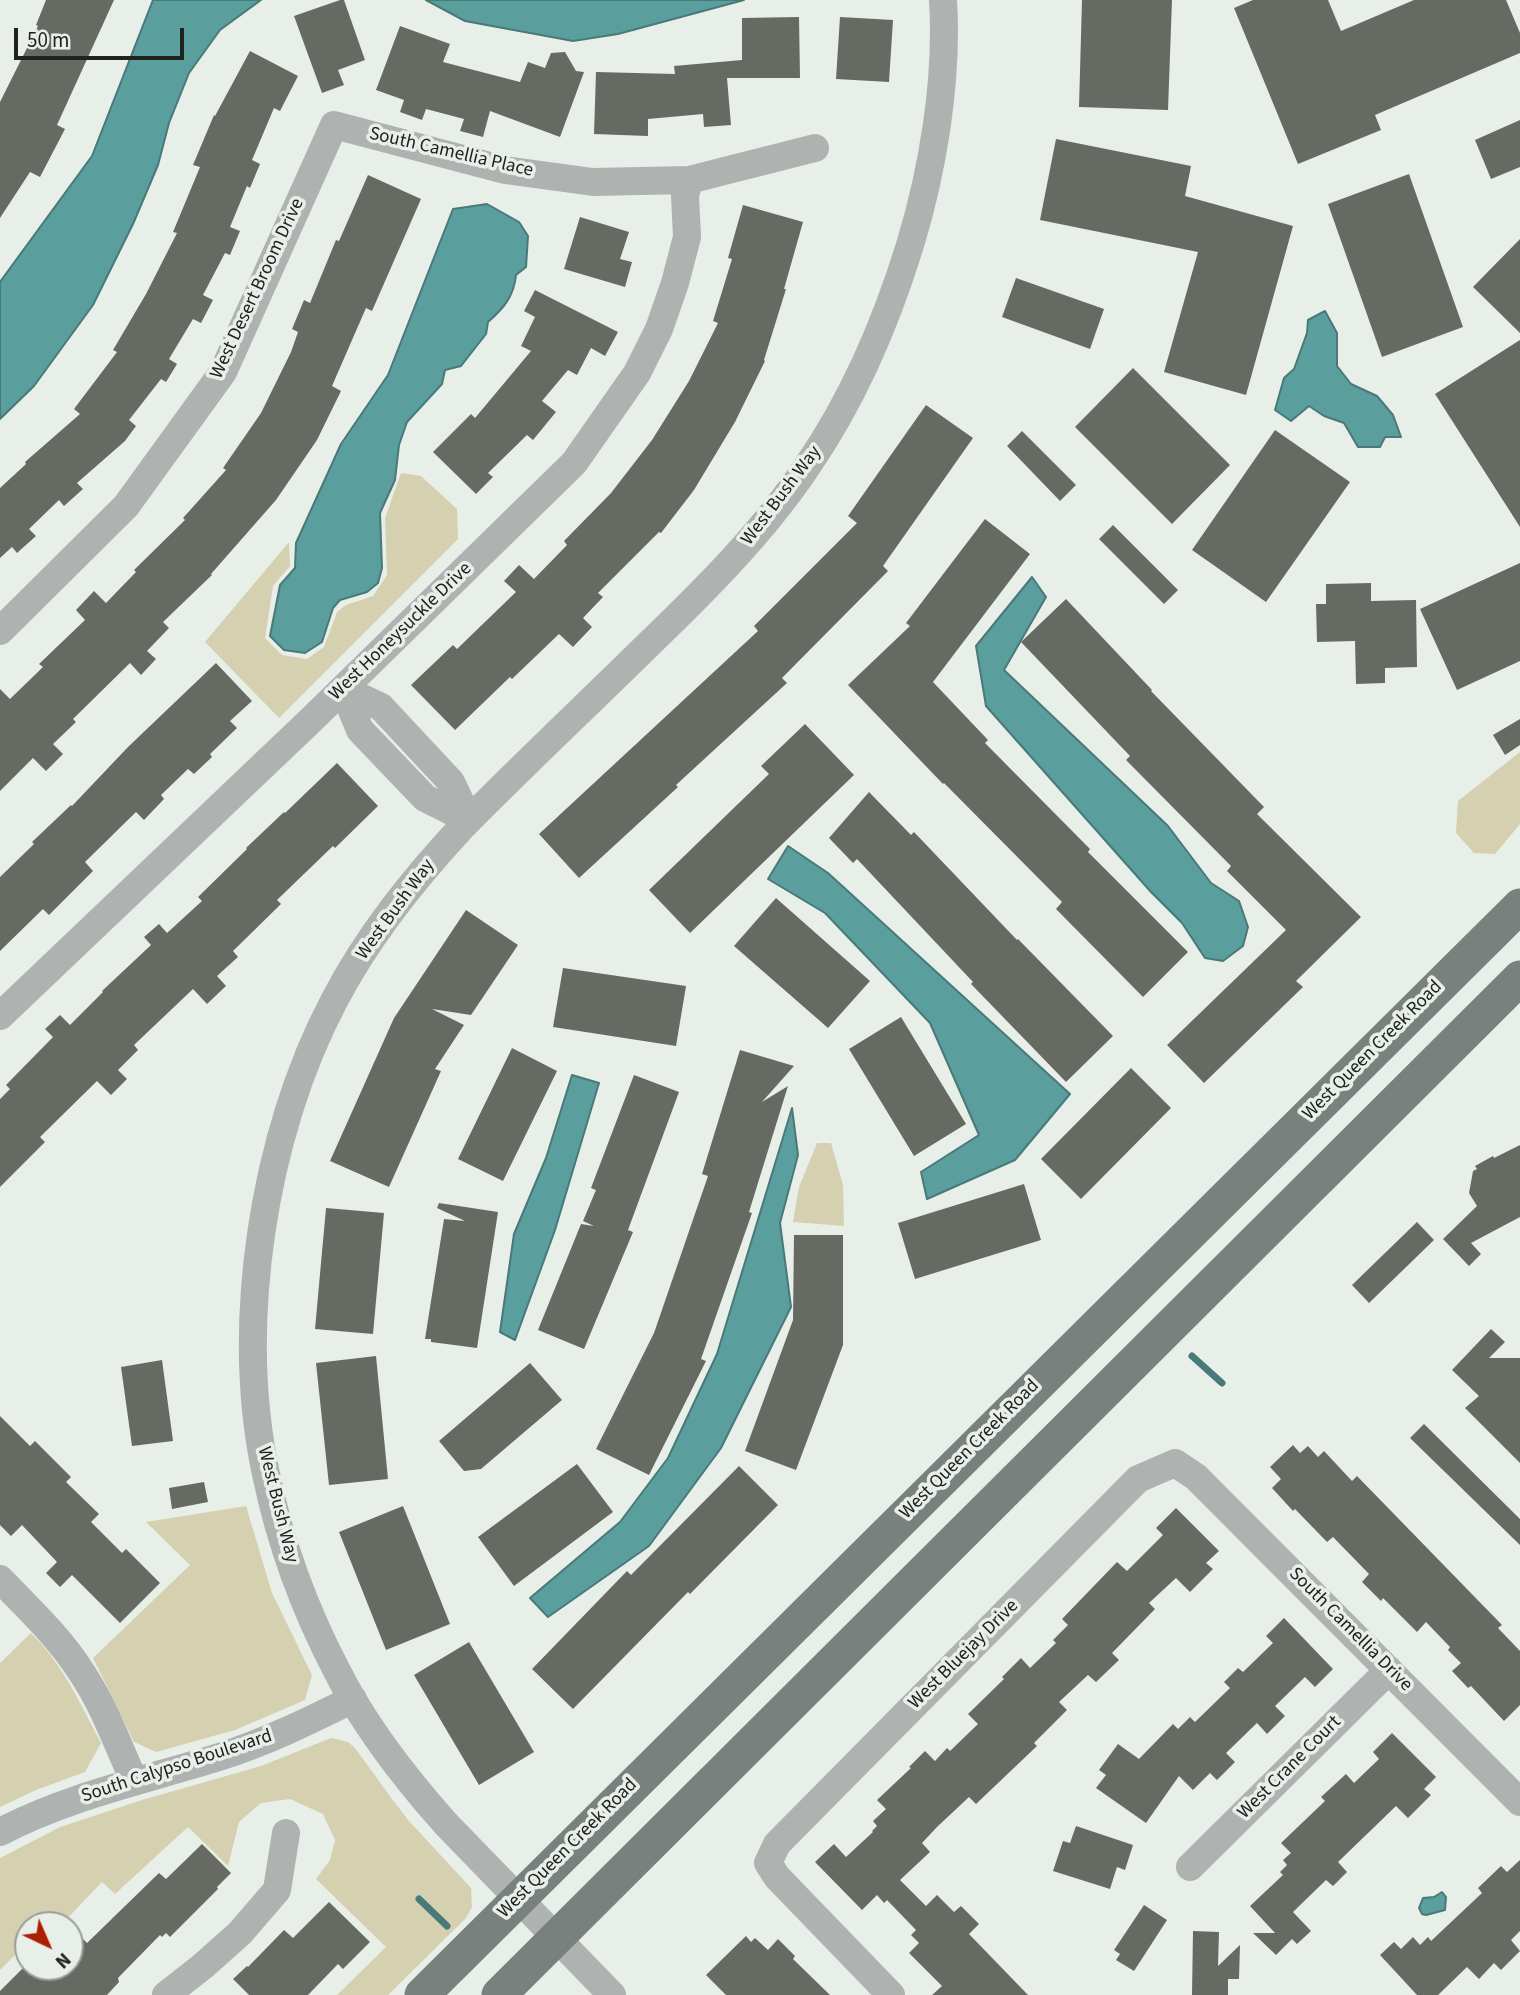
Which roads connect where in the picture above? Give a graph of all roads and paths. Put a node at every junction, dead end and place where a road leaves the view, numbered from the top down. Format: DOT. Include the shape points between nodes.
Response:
graph roads {
  1 [pos="943,0"];
  2 [pos="334,125"];
  3 [pos="815,148"];
  4 [pos="689,180"];
  5 [pos="0,631"];
  6 [pos="343,689"];
  7 [pos="469,820"];
  8 [pos="1520,906"];
  9 [pos="1520,978"];
  10 [pos="0,1016"];
  11 [pos="1175,1463"];
  12 [pos="0,1579"];
  13 [pos="1389,1670"];
  14 [pos="353,1699"];
  15 [pos="134,1781"];
  16 [pos="1520,1802"];
  17 [pos="0,1832"];
  18 [pos="286,1833"];
  19 [pos="1190,1867"];
  20 [pos="518,1898"];
  21 [pos="557,1937"];
  22 [pos="166,1995"];
  23 [pos="422,1995"];
  24 [pos="499,1995"];
  25 [pos="612,1995"];
  26 [pos="891,1995"];
  1 -- 7 [label="street, West Bush Way" via="937,119 916,226 876,341 824,439 767,519 709,586"];
  2 -- 4 [label="street, South Camellia Place" via="505,170 593,182"];
  2 -- 5 [label="street, West Desert Broom Drive" via="223,372 126,506"];
  3 -- 4 [label="street, South Camellia Place"];
  4 -- 6 [label="street, West Honeysuckle Drive" via="687,237 681,260 659,329 637,373 574,463"];
  6 -- 7 [label="street" via="360,730 425,798"];
  6 -- 10 [label="street, West Honeysuckle Drive"];
  7 -- 14 [label="street, West Bush Way" via="403,895 334,1001 282,1132 259,1248 254,1379 266,1475 294,1572"];
  8 -- 20 [label="main road, West Queen Creek Road"];
  9 -- 21 [label="main road"];
  11 -- 13 [label="street, South Camellia Drive" via="1196,1477"];
  11 -- 26 [label="street, West Bluejay Drive" via="1138,1479 777,1844 768,1863 777,1877"];
  12 -- 15 [label="street" via="82,1672"];
  13 -- 16 [label="street, South Camellia Drive"];
  13 -- 19 [label="street, West Crane Court"];
  14 -- 15 [label="street, South Calypso Boulevard" via="270,1740"];
  14 -- 20 [label="street, West Bush Way" via="421,1796"];
  15 -- 17 [label="street, South Calypso Boulevard" via="45,1811"];
  18 -- 22 [label="street" via="277,1890 240,1933"];
  20 -- 21 [label="street, West Bush Way"];
  20 -- 23 [label="main road, West Queen Creek Road"];
  21 -- 24 [label="main road"];
  21 -- 25 [label="street, West Bush Way"];
}
